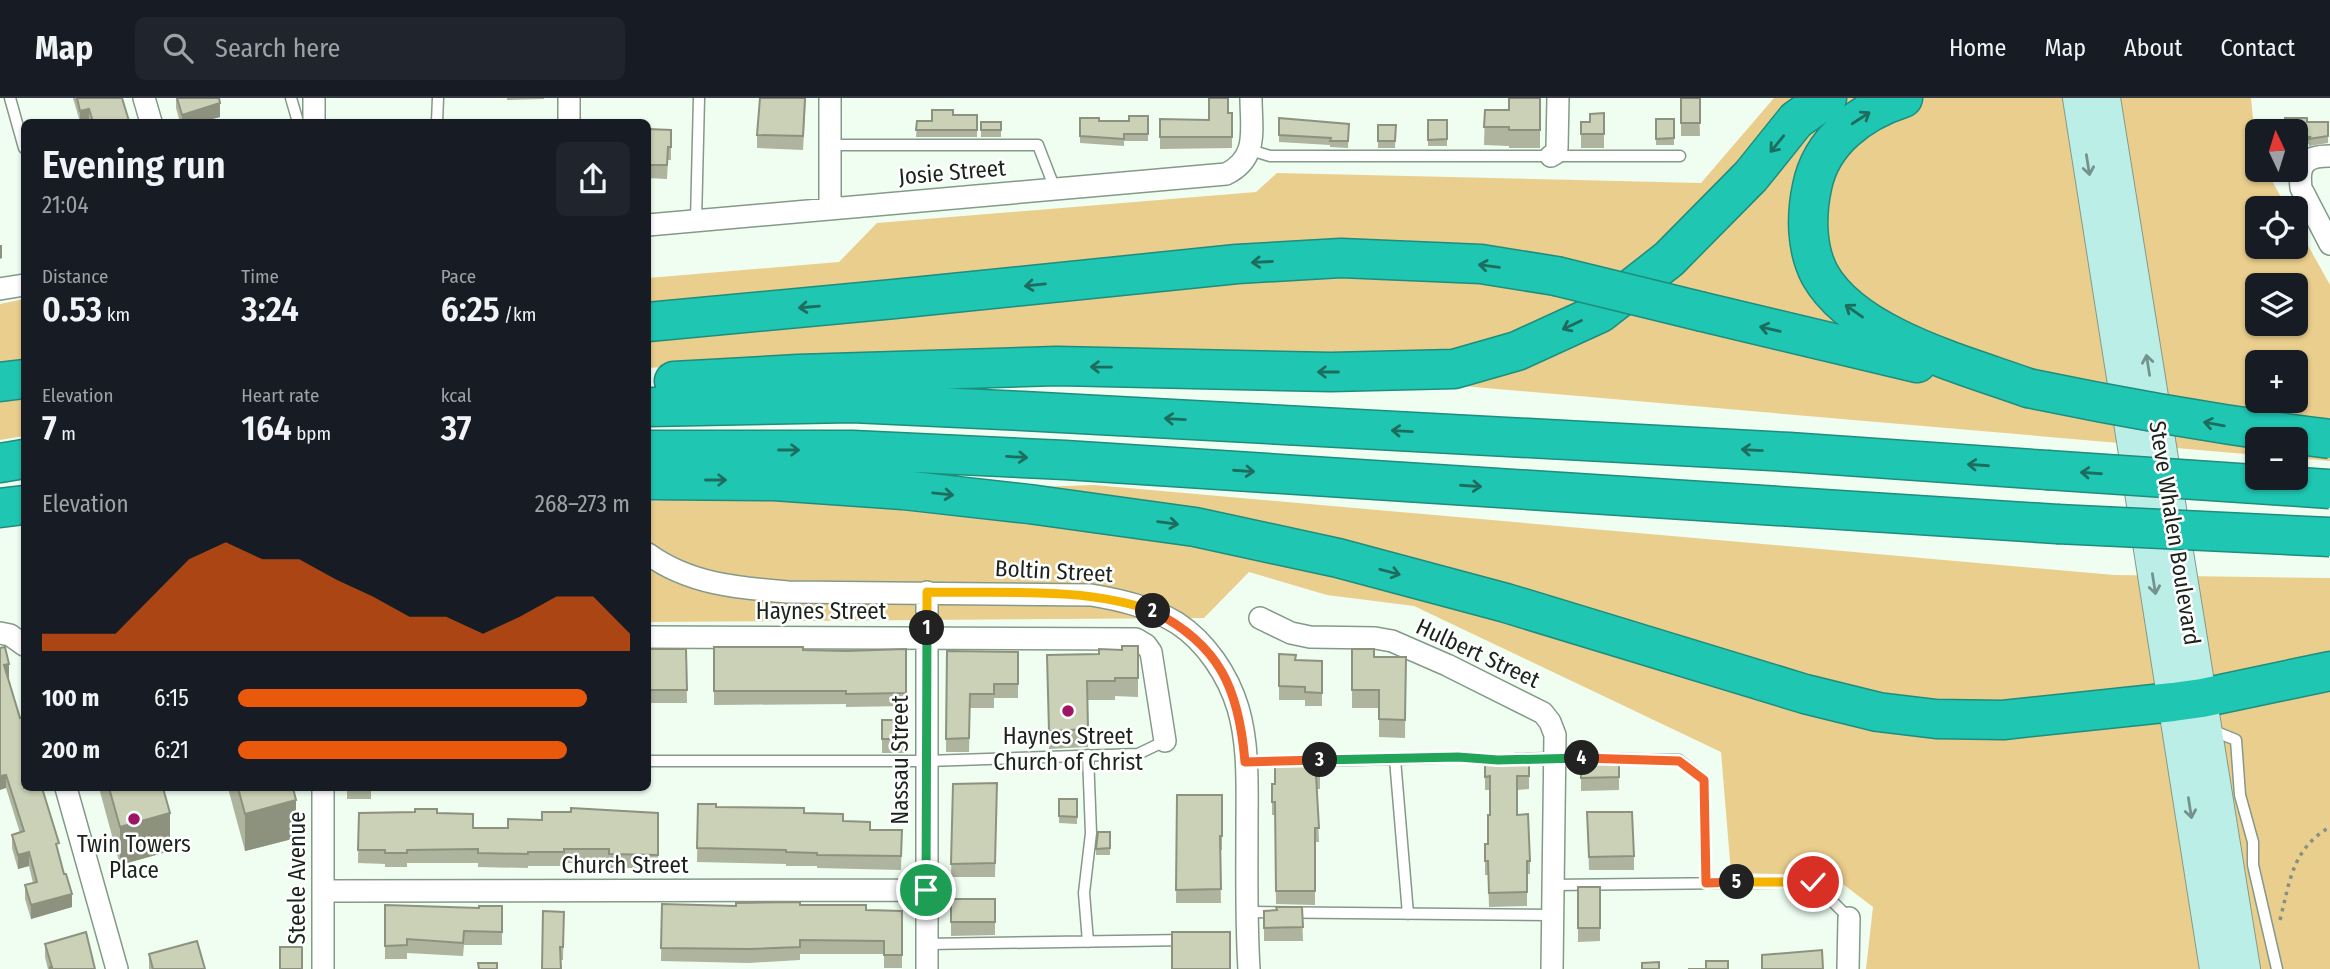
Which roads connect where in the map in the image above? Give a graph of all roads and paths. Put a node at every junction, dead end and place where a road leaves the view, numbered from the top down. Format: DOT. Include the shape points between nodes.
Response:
graph roads {
  1 [pos="10,98"];
  2 [pos="144,98"];
  3 [pos="291,98"];
  4 [pos="314,98"];
  5 [pos="438,98"];
  6 [pos="569,98"];
  7 [pos="699,98"];
  8 [pos="830,98"];
  9 [pos="1251,98"];
  10 [pos="1558,98"];
  11 [pos="1827,98"];
  12 [pos="1903,98"];
  13 [pos="2078,98"];
  14 [pos="2105,98"];
  15 [pos="150,119"];
  16 [pos="297,119"];
  17 [pos="313,119"];
  18 [pos="437,119"];
  19 [pos="569,119"];
  20 [pos="21,137"];
  21 [pos="829,145"];
  22 [pos="1250,150"];
  23 [pos="1551,156"];
  24 [pos="1680,156"];
  25 [pos="2330,156"];
  26 [pos="1055,189"];
  27 [pos="830,209"];
  28 [pos="696,221"];
  29 [pos="651,225"];
  30 [pos="2330,244"];
  31 [pos="21,286"];
  32 [pos="0,289"];
  33 [pos="651,322"];
  34 [pos="21,379"];
  35 [pos="0,382"];
  36 [pos="651,383"];
  37 [pos="2028,388"];
  38 [pos="651,407"];
  39 [pos="2330,439"];
  40 [pos="651,450"];
  41 [pos="21,460"];
  42 [pos="0,463"];
  43 [pos="651,480"];
  44 [pos="2330,489"];
  45 [pos="21,505"];
  46 [pos="0,508"];
  47 [pos="21,523"];
  48 [pos="0,525"];
  49 [pos="2330,537"];
  50 [pos="651,556"];
  51 [pos="927,592"];
  52 [pos="1260,618"];
  53 [pos="651,637"];
  54 [pos="927,637"];
  55 [pos="2330,671"];
  56 [pos="2194,709"];
  57 [pos="1165,741"];
  58 [pos="1088,755"];
  59 [pos="1554,758"];
  60 [pos="1395,759"];
  61 [pos="651,761"];
  62 [pos="926,761"];
  63 [pos="1245,762"];
  64 [pos="67,791"];
  65 [pos="323,791"];
  66 [pos="2330,827"];
  67 [pos="1706,883"];
  68 [pos="1552,885"];
  69 [pos="926,890"];
  70 [pos="324,891"];
  71 [pos="1247,912"];
  72 [pos="1408,914"];
  73 [pos="1551,915"];
  74 [pos="1849,918"];
  75 [pos="2223,921"];
  76 [pos="1194,940"];
  77 [pos="2270,940"];
  78 [pos="1088,942"];
  79 [pos="927,944"];
  80 [pos="117,969"];
  81 [pos="323,969"];
  82 [pos="927,969"];
  83 [pos="1249,969"];
  84 [pos="1552,969"];
  85 [pos="1848,969"];
  86 [pos="2215,969"];
  87 [pos="2245,969"];
  88 [pos="2277,969"];
  1 -- 20 [label="lane"];
  2 -- 15 [label="street"];
  3 -- 16 [label="lane"];
  4 -- 17 [label="street"];
  5 -- 18 [label="lane"];
  6 -- 19 [label="street"];
  7 -- 28 [label="lane"];
  8 -- 21 [label="street"];
  9 -- 22 [label="street"];
  10 -- 23 [label="street" via="1557,148"];
  11 -- 36 [label="highway, one-way" via="1796,120 1751,176 1669,259 1600,313 1517,351 1454,369 1331,372 1057,366"];
  37 -- 12 [label="highway, one-way" via="1922,351 1879,329 1840,300 1820,275 1808,241 1808,204 1815,173 1833,141 1856,119"];
  13 -- 56 [label="street, Steve Whalen Boulevard, one-way"];
  56 -- 14 [label="street, Steve Whalen Boulevard, one-way"];
  21 -- 26 [label="lane" via="1038,145"];
  21 -- 27 [label="street"];
  22 -- 23 [label="lane" via="1270,156"];
  22 -- 26 [label="street, Josie Street" via="1238,168 1226,174"];
  23 -- 24 [label="lane"];
  25 -- 30 [label="street" via="2307,160 2300,181"];
  26 -- 27 [label="street, Josie Street"];
  27 -- 28 [label="street, Josie Street"];
  28 -- 29 [label="street, Josie Street"];
  31 -- 32 [label="street"];
  37 -- 33 [label="highway, one-way, bridge" via="1556,276 1481,264 1341,258 1237,264"];
  34 -- 35 [label="highway"];
  39 -- 37 [label="highway, one-way, bridge" via="2209,423"];
  44 -- 38 [label="highway, one-way, bridge" via="1775,451 997,410 852,403"];
  40 -- 49 [label="highway, one-way, bridge" via="852,450 1039,458 2057,524"];
  41 -- 42 [label="highway"];
  43 -- 56 [label="highway, one-way" via="774,481 904,490 1195,527 1493,599 1878,712 2003,720"];
  45 -- 46 [label="highway"];
  47 -- 48 [label="highway"];
  50 -- 51 [label="street, Boltin Street" via="683,574 742,589"];
  51 -- 54 [label="street, Nassau Street"];
  51 -- 63 [label="street, Boltin Street" via="1091,595 1122,601 1177,623 1198,640 1230,686"];
  52 -- 59 [label="street, Hulbert Street" via="1310,637 1392,641 1457,670 1543,713 1555,735"];
  53 -- 54 [label="street, Haynes Street"];
  54 -- 57 [label="street, Haynes Street" via="1136,639 1151,652"];
  54 -- 62 [label="street, Nassau Street"];
  55 -- 56 [label="highway"];
  56 -- 75 [label="street, Steve Whalen Boulevard, one-way"];
  56 -- 75 [label="street, Steve Whalen Boulevard"];
  56 -- 77 [label="lane" via="2236,740 2239,795 2253,842 2253,865"];
  57 -- 58 [label="lane" via="1138,754"];
  58 -- 62 [label="lane"];
  58 -- 78 [label="lane" via="1091,833 1084,893"];
  59 -- 60 [label="lane"];
  59 -- 67 [label="lane" via="1679,761 1704,780"];
  59 -- 68 [label="street, Hulbert Street"];
  60 -- 63 [label="lane"];
  60 -- 72 [label="lane"];
  61 -- 62 [label="lane"];
  62 -- 69 [label="street, Nassau Street"];
  63 -- 71 [label="street, Boltin Street"];
  64 -- 80 [label="street"];
  65 -- 70 [label="street, Steele Avenue"];
  66 -- 77 [label="path" via="2314,836 2300,854 2279,925"];
  67 -- 68 [label="lane"];
  67 -- 74 [label="lane" via="1813,882"];
  68 -- 73 [label="street, Hulbert Street"];
  69 -- 70 [label="street, Church Street"];
  69 -- 79 [label="street, Nassau Street"];
  70 -- 81 [label="street, Steele Avenue"];
  71 -- 72 [label="lane"];
  71 -- 83 [label="street, Boltin Street" via="1241,940"];
  72 -- 73 [label="lane"];
  73 -- 84 [label="street, Hulbert Street"];
  74 -- 85 [label="street"];
  75 -- 86 [label="street, Steve Whalen Boulevard"];
  75 -- 87 [label="street, Steve Whalen Boulevard"];
  76 -- 78 [label="lane"];
  77 -- 88 [label="lane"];
  78 -- 79 [label="lane"];
  79 -- 82 [label="street, Nassau Street"];
}
